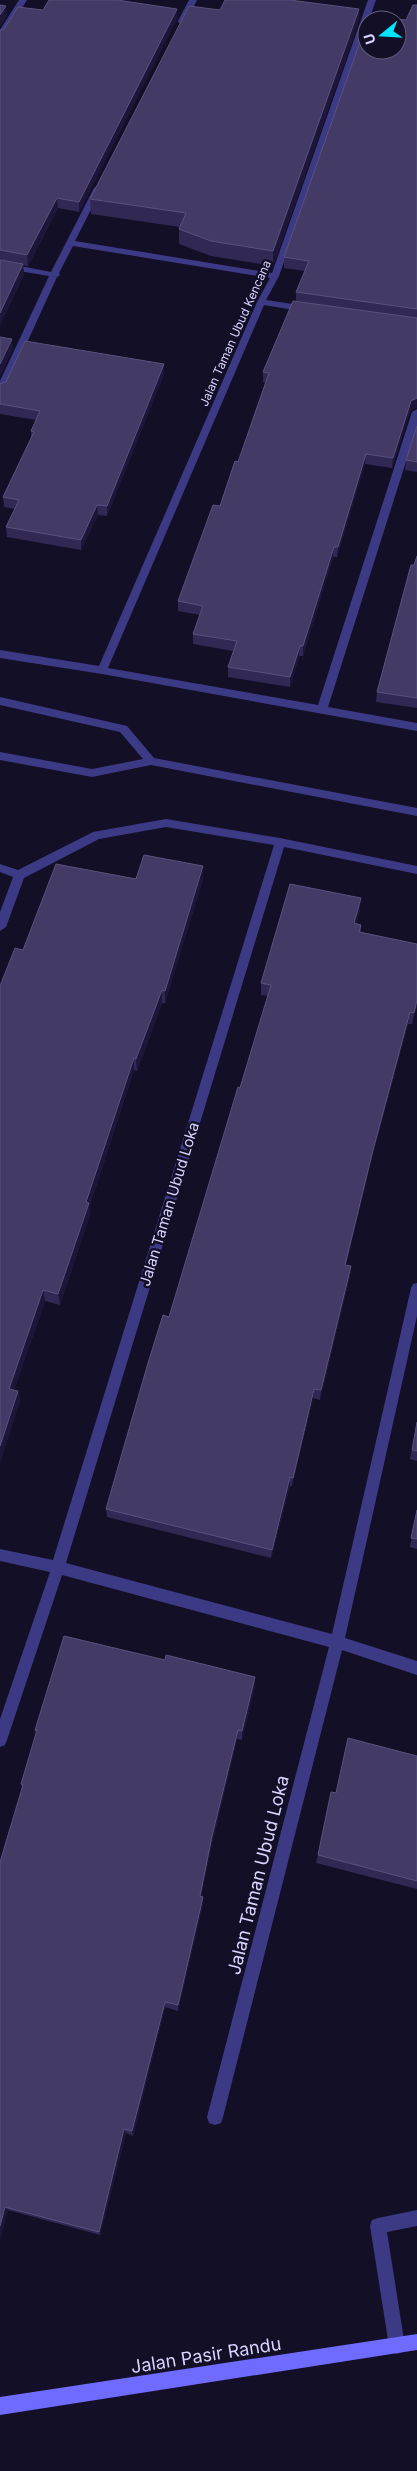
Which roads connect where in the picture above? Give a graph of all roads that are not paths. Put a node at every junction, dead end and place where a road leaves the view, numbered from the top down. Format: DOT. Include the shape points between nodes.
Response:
graph roads {
  1 [pos="23,0"];
  2 [pos="193,0"];
  3 [pos="372,0"];
  4 [pos="180,26"];
  5 [pos="0,36"];
  6 [pos="101,182"];
  7 [pos="70,243"];
  8 [pos="0,265"];
  9 [pos="56,274"];
  10 [pos="275,276"];
  11 [pos="261,302"];
  12 [pos="320,310"];
  13 [pos="0,391"];
  14 [pos="417,412"];
  15 [pos="0,654"];
  16 [pos="102,670"];
  17 [pos="0,701"];
  18 [pos="322,710"];
  19 [pos="417,727"];
  20 [pos="0,756"];
  21 [pos="151,761"];
  22 [pos="417,812"];
  23 [pos="280,842"];
  24 [pos="0,868"];
  25 [pos="417,870"];
  26 [pos="19,875"];
  27 [pos="0,928"];
  28 [pos="417,1288"];
  29 [pos="0,1554"];
  30 [pos="58,1567"];
  31 [pos="337,1642"];
  32 [pos="417,1668"];
  33 [pos="0,1740"];
  34 [pos="215,2117"];
  35 [pos="417,2218"];
  36 [pos="417,2342"];
  37 [pos="397,2346"];
  38 [pos="0,2406"];
  1 -- 5 [label="street"];
  2 -- 4 [label="street"];
  3 -- 10 [label="street, Jalan Taman Ubud Kencana"];
  6 -- 7 [label="street"];
  7 -- 9 [label="street"];
  7 -- 10 [label="street"];
  8 -- 9 [label="street"];
  9 -- 13 [label="street"];
  10 -- 11 [label="street, Jalan Taman Ubud Kencana"];
  11 -- 12 [label="street"];
  11 -- 16 [label="street, Jalan Taman Ubud Kencana"];
  14 -- 18 [label="street"];
  15 -- 16 [label="street"];
  16 -- 18 [label="street"];
  17 -- 21 [label="street" via="123,729"];
  18 -- 19 [label="street"];
  20 -- 21 [label="street" via="92,773"];
  21 -- 22 [label="street"];
  23 -- 25 [label="street"];
  23 -- 26 [label="street" via="166,823 97,835"];
  23 -- 30 [label="street, Jalan Taman Ubud Loka"];
  24 -- 26 [label="street"];
  26 -- 27 [label="street"];
  28 -- 31 [label="street, Jalan Taman Ubud Loka"];
  29 -- 30 [label="street"];
  30 -- 31 [label="street"];
  30 -- 33 [label="street, Jalan Taman Ubud Loka"];
  31 -- 32 [label="street"];
  31 -- 34 [label="street, Jalan Taman Ubud Loka"];
  35 -- 37 [label="street" via="378,2226"];
  36 -- 37 [label="main road, Jalan Pasir Randu"];
  37 -- 38 [label="main road, Jalan Pasir Randu"];
}
